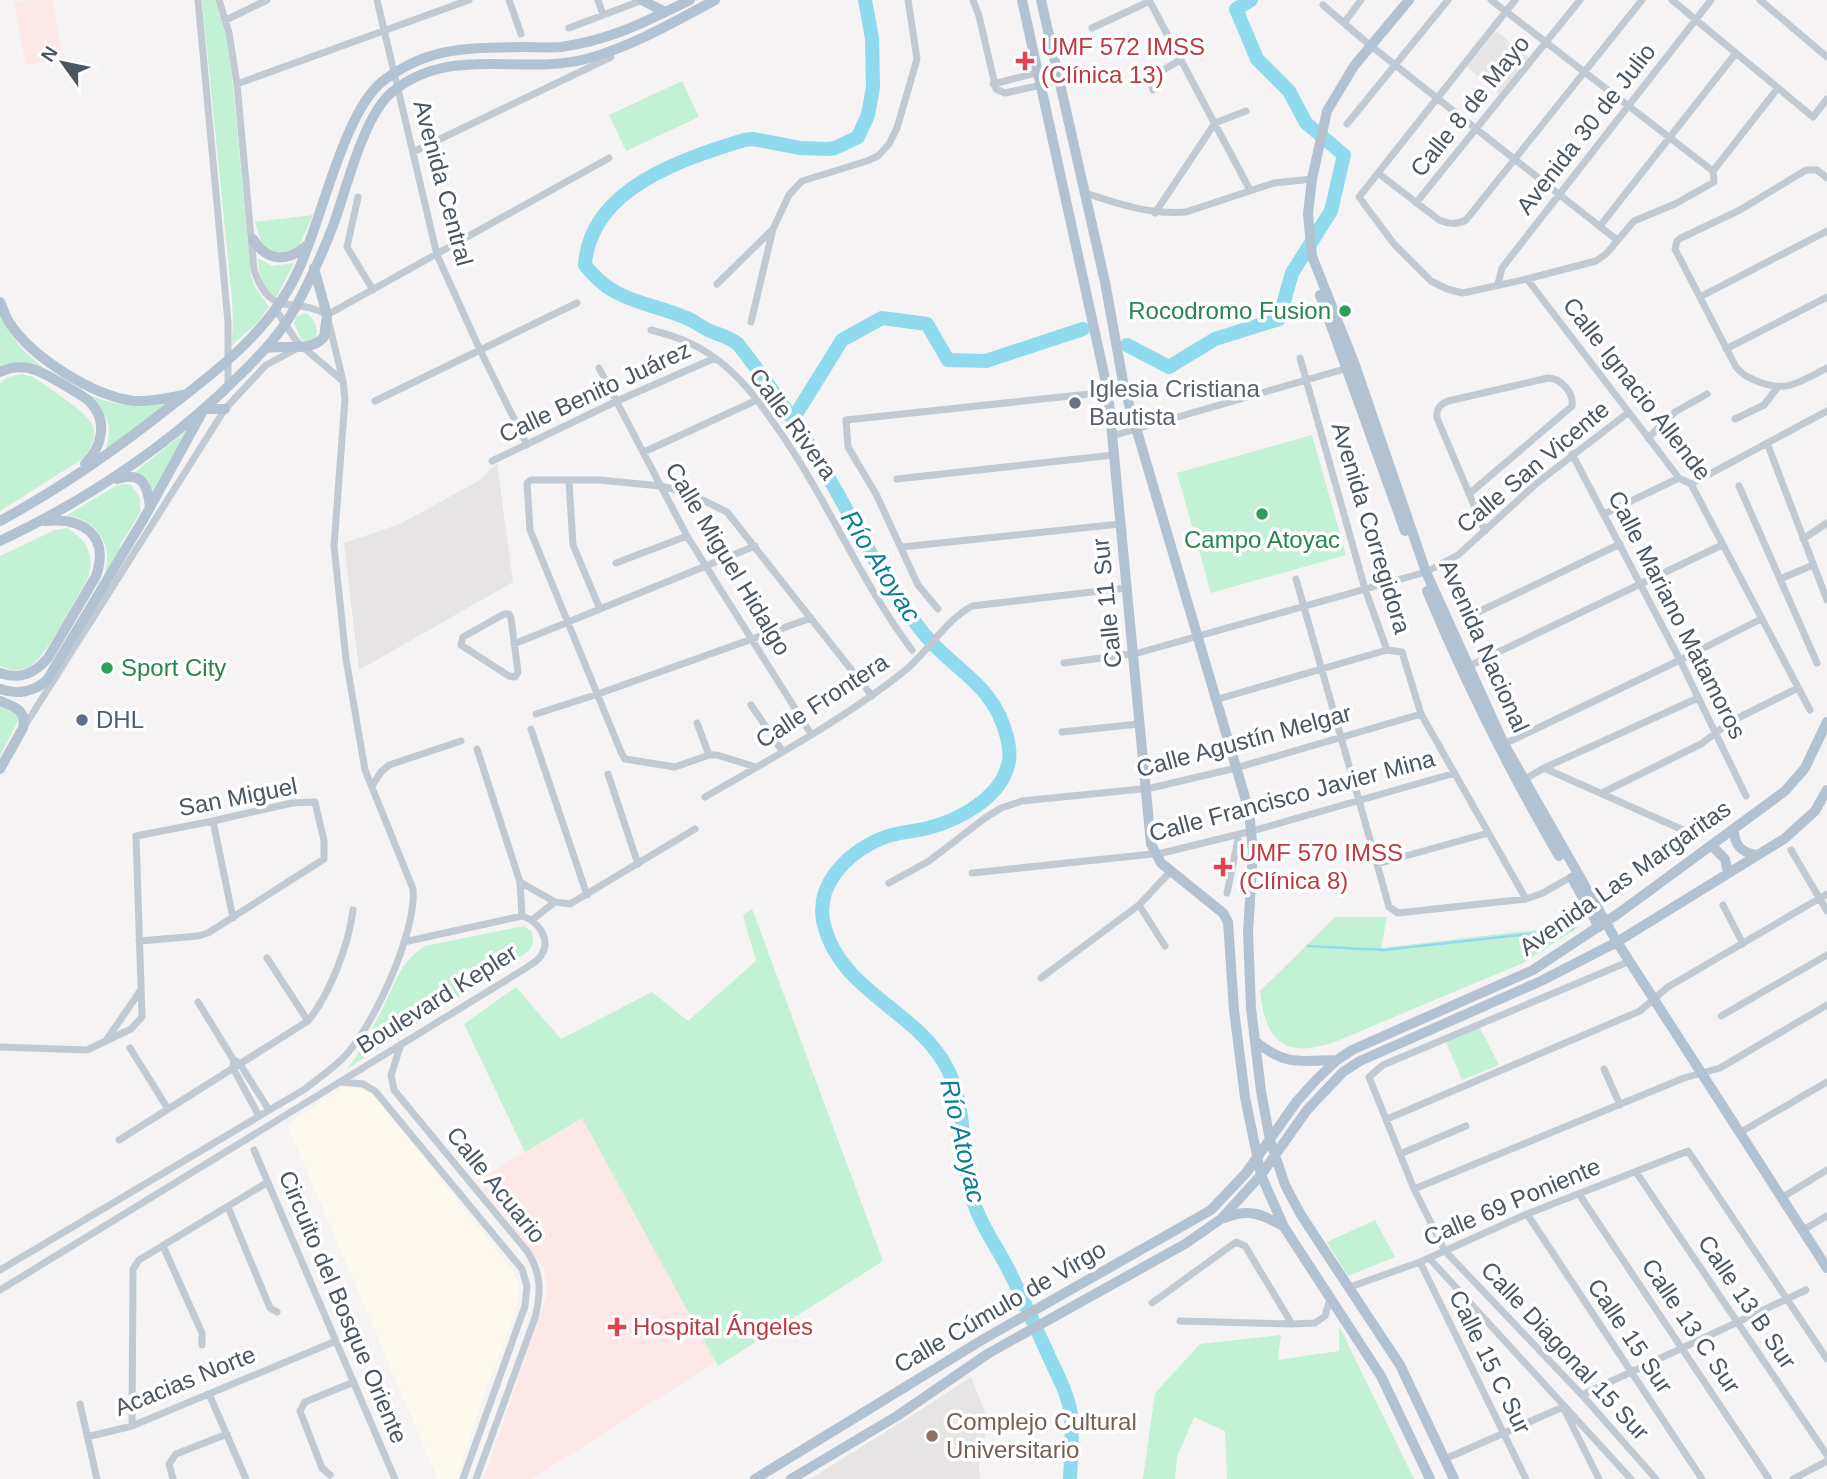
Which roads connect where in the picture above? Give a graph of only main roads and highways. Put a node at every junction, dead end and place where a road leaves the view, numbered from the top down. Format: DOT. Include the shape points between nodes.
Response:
graph roads {
  1 [pos="642,0"];
  2 [pos="690,0"];
  3 [pos="715,0"];
  4 [pos="1023,0"];
  5 [pos="1041,0"];
  6 [pos="1401,0"];
  7 [pos="1409,0"];
  8 [pos="665,12"];
  9 [pos="1368,44"];
  10 [pos="311,236"];
  11 [pos="253,239"];
  12 [pos="314,268"];
  13 [pos="0,302"];
  14 [pos="267,348"];
  15 [pos="0,372"];
  16 [pos="187,394"];
  17 [pos="204,409"];
  18 [pos="225,409"];
  19 [pos="110,481"];
  20 [pos="43,498"];
  21 [pos="150,508"];
  22 [pos="0,521"];
  23 [pos="41,522"];
  24 [pos="0,541"];
  25 [pos="0,673"];
  26 [pos="0,689"];
  27 [pos="0,701"];
  28 [pos="1827,722"];
  29 [pos="0,769"];
  30 [pos="1827,790"];
  31 [pos="1734,830"];
  32 [pos="1712,846"];
  33 [pos="1756,855"];
  34 [pos="1728,873"];
  35 [pos="1602,925"];
  36 [pos="1617,942"];
  37 [pos="1255,1041"];
  38 [pos="1336,1060"];
  39 [pos="1261,1091"];
  40 [pos="1245,1097"];
  41 [pos="1270,1140"];
  42 [pos="1275,1156"];
  43 [pos="1256,1160"];
  44 [pos="1261,1175"];
  45 [pos="1221,1219"];
  46 [pos="1284,1227"];
  47 [pos="1827,1268"];
  48 [pos="801,1451"];
  49 [pos="755,1479"];
  50 [pos="790,1479"];
  51 [pos="1430,1479"];
  52 [pos="1454,1479"];
  1 -- 8 [label="main road"];
  2 -- 8 [label="main road"];
  3 -- 12 [label="main road" via="643,37 587,58 536,65 457,64 438,67 398,87 364,135"];
  4 -- 40 [label="main road, Calle 11 Sur" via="1108,393 1146,789 1158,854 1171,872 1228,922"];
  5 -- 37 [label="main road" via="1135,430 1249,811 1253,852 1248,932"];
  6 -- 9 [label="main road, Avenida Nacional"];
  7 -- 9 [label="main road, Avenida Nacional"];
  8 -- 10 [label="main road" via="621,33 592,40 559,47 451,49 395,72 380,83 352,126"];
  9 -- 35 [label="main road, Avenida Nacional" via="1324,110 1309,179 1309,257 1423,573 1464,668 1520,782"];
  10 -- 11 [label="main road" via="306,246 288,258 267,255"];
  10 -- 16 [label="main road" via="278,307 254,336"];
  12 -- 14 [label="main road" via="296,307"];
  12 -- 14 [label="main road" via="327,315 321,341 312,346"];
  13 -- 16 [label="main road" via="8,321 31,348 94,389 135,401"];
  14 -- 17 [label="main road"];
  15 -- 20 [label="main road" via="14,366 40,371 80,394 97,412 102,435 98,447 84,465"];
  16 -- 20 [label="main road"];
  17 -- 18 [label="main road"];
  17 -- 19 [label="main road"];
  17 -- 21 [label="main road"];
  19 -- 21 [label="main road" via="137,478 148,489"];
  19 -- 23 [label="main road"];
  20 -- 22 [label="main road"];
  21 -- 26 [label="main road" via="47,680 25,692"];
  23 -- 24 [label="main road"];
  23 -- 25 [label="main road" via="63,519 84,526 96,539 100,564 40,668 15,677"];
  27 -- 29 [label="main road" via="24,714 23,728"];
  28 -- 31 [label="main road, Avenida Las Margaritas" via="1796,780"];
  30 -- 33 [label="main road, Avenida Las Margaritas" via="1807,820"];
  31 -- 32 [label="main road, Avenida Las Margaritas"];
  31 -- 33 [label="main road" via="1740,849"];
  32 -- 34 [label="main road" via="1726,859"];
  32 -- 35 [label="main road, Avenida Las Margaritas"];
  33 -- 34 [label="main road, Avenida Las Margaritas"];
  34 -- 36 [label="main road, Avenida Las Margaritas"];
  35 -- 36 [label="main road, Avenida Nacional"];
  35 -- 38 [label="main road, Avenida Las Margaritas" via="1533,970"];
  36 -- 42 [label="main road, Avenida Las Margaritas" via="1360,1061 1307,1110"];
  36 -- 47 [label="main road, Avenida Nacional"];
  37 -- 38 [label="main road" via="1287,1060"];
  37 -- 39 [label="main road"];
  38 -- 41 [label="main road, Avenida Las Margaritas" via="1297,1101"];
  39 -- 40 [label="main road"];
  39 -- 41 [label="main road"];
  40 -- 43 [label="main road"];
  41 -- 42 [label="main road"];
  41 -- 43 [label="main road, Avenida Las Margaritas"];
  42 -- 44 [label="main road, Calle Cúmulo de Virgo"];
  42 -- 52 [label="main road" via="1301,1215 1400,1365"];
  43 -- 44 [label="main road"];
  43 -- 48 [label="main road, Calle Cúmulo de Virgo" via="1231,1192 1185,1227 1086,1279"];
  44 -- 45 [label="main road, Calle Cúmulo de Virgo"];
  44 -- 46 [label="main road"];
  45 -- 46 [label="main road" via="1255,1212"];
  45 -- 50 [label="main road, Calle Cúmulo de Virgo" via="1185,1244 989,1353 897,1416"];
  46 -- 51 [label="main road" via="1381,1376"];
  48 -- 49 [label="main road, Calle Cúmulo de Virgo"];
  48 -- 50 [label="main road" via="807,1461"];
}
